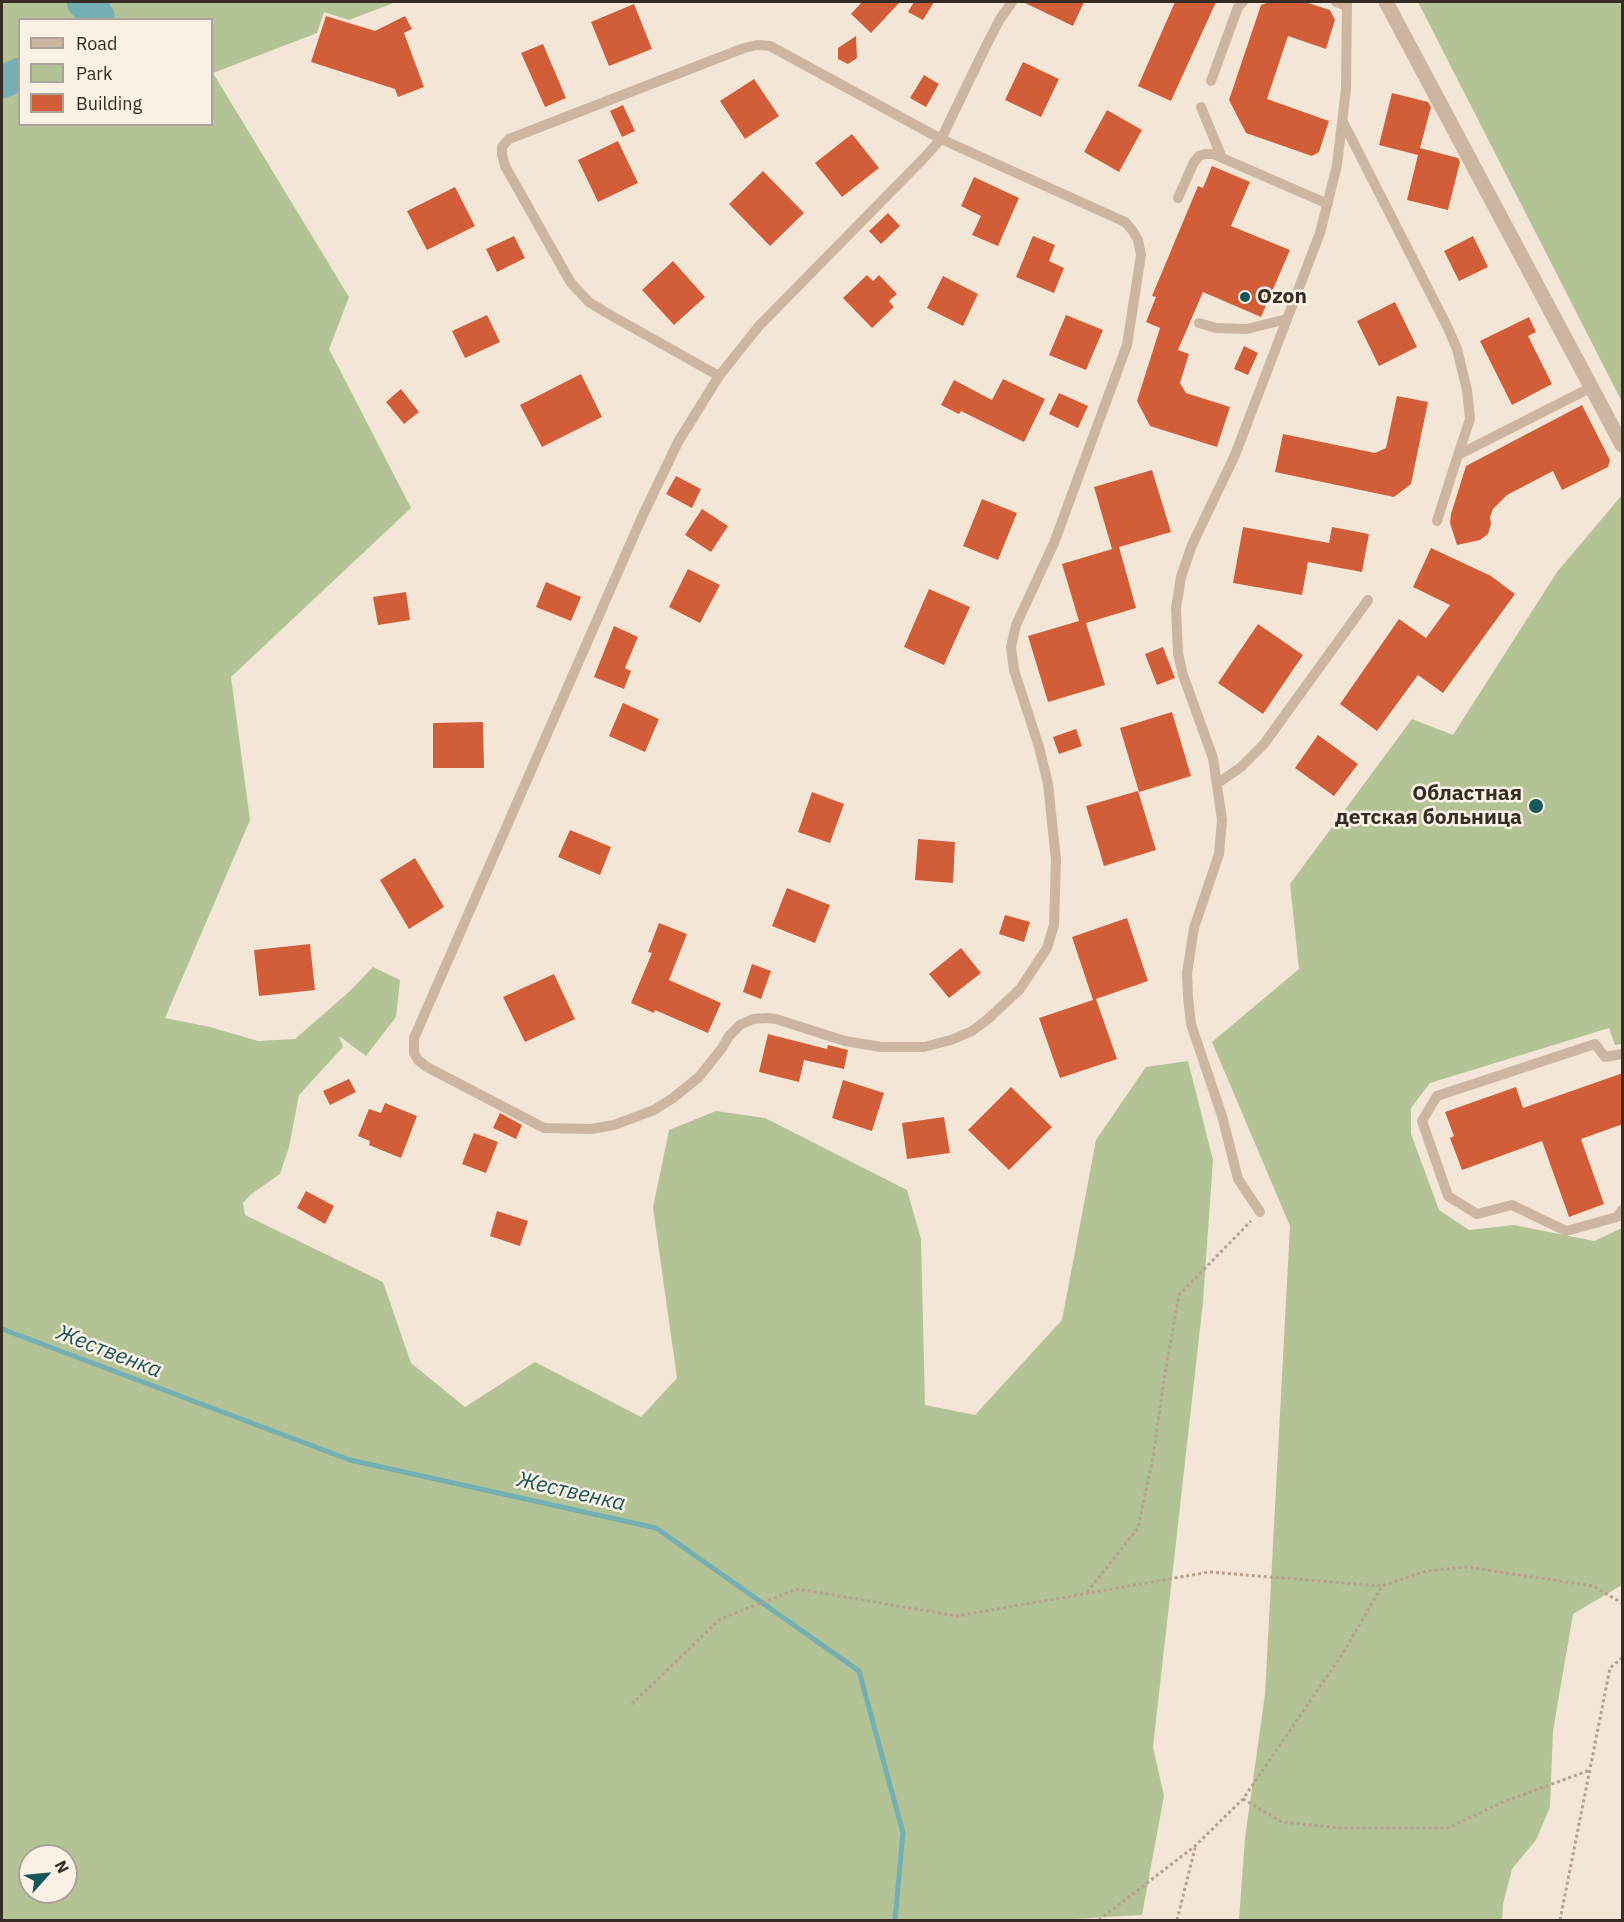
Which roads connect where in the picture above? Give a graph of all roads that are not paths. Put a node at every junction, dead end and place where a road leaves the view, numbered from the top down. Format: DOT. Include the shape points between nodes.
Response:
graph roads {
  1 [pos="1012,2"];
  2 [pos="1243,2"];
  3 [pos="1336,2"];
  4 [pos="1386,2"];
  5 [pos="1347,4"];
  6 [pos="1211,81"];
  7 [pos="1201,107"];
  8 [pos="1343,122"];
  9 [pos="941,139"];
  10 [pos="1222,158"];
  11 [pos="1178,198"];
  12 [pos="1329,204"];
  13 [pos="1287,319"];
  14 [pos="1199,323"];
  15 [pos="719,376"];
  16 [pos="1592,387"];
  17 [pos="1623,445"];
  18 [pos="1458,455"];
  19 [pos="1437,521"];
  20 [pos="1368,600"];
  21 [pos="1218,783"];
  22 [pos="1623,1053"];
  23 [pos="1623,1210"];
  24 [pos="1260,1212"];
  1 -- 9 [label="lane"];
  2 -- 6 [label="lane"];
  3 -- 5 [label="lane"];
  4 -- 16 [label="street"];
  5 -- 8 [label="lane"];
  7 -- 10 [label="lane"];
  8 -- 12 [label="lane"];
  8 -- 18 [label="lane" via="1457,350 1470,418"];
  9 -- 15 [label="lane" via="759,326"];
  9 -- 15 [label="lane" via="770,46 757,45 505,143 505,166 562,271 579,293 605,312"];
  9 -- 15 [label="lane" via="1125,222 1138,240 1141,255 1127,345 1053,543 1012,637 1011,658 1044,767 1054,827 1057,897 1047,948 1006,1004 972,1030 951,1040 924,1047 881,1047 845,1041 776,1019 753,1019 729,1036 699,1077 654,1110 591,1129 544,1128 427,1067 414,1053 414,1038 659,477"];
  10 -- 11 [label="lane" via="1213,154 1199,156"];
  10 -- 12 [label="lane"];
  12 -- 13 [label="lane"];
  13 -- 14 [label="lane" via="1247,329"];
  13 -- 21 [label="lane" via="1235,455 1192,545 1176,608 1183,675 1204,730"];
  16 -- 17 [label="street"];
  16 -- 18 [label="lane"];
  18 -- 19 [label="lane"];
  20 -- 21 [label="lane" via="1264,744"];
  21 -- 24 [label="lane" via="1221,845 1194,928 1187,973 1188,997 1191,1024 1238,1179"];
  22 -- 23 [label="lane" via="1605,1057 1595,1044 1437,1096 1422,1121 1448,1196 1477,1214 1512,1205 1566,1231 1617,1217"];
}
